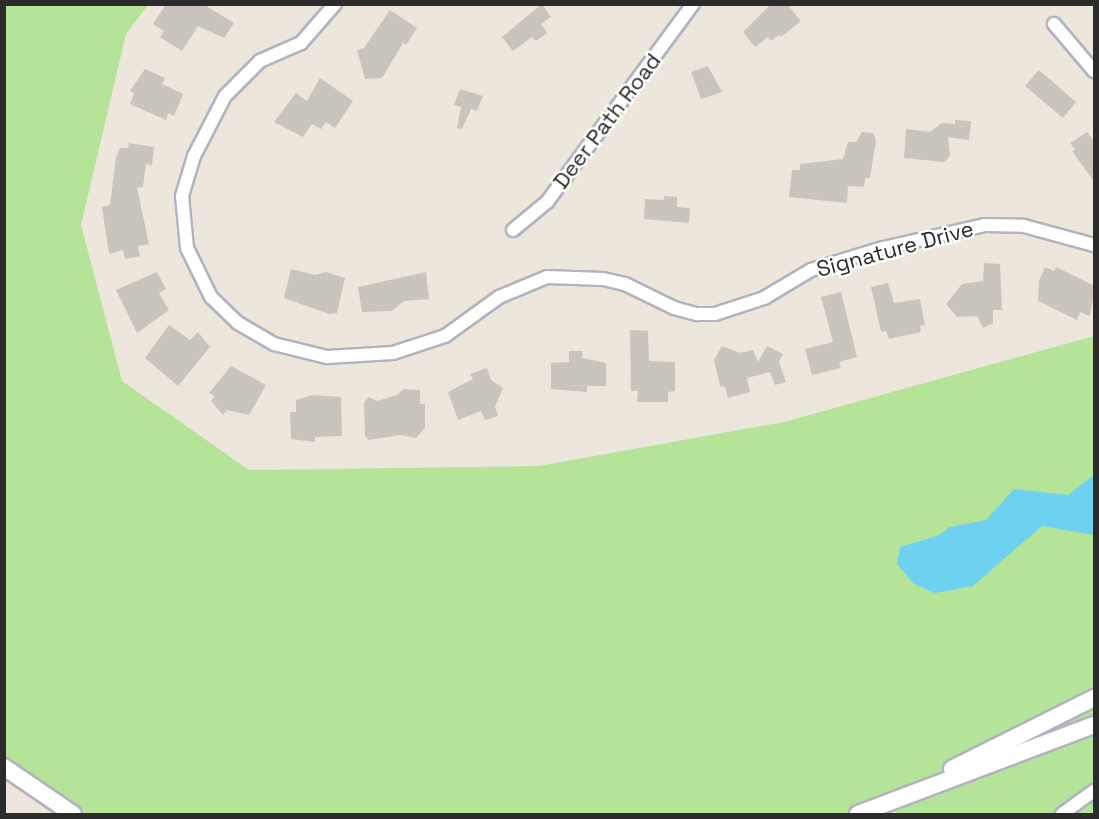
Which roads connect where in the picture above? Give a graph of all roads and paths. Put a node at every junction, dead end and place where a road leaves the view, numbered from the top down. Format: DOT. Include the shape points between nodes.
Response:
graph roads {
  1 [pos="335,4"];
  2 [pos="693,4"];
  3 [pos="1054,24"];
  4 [pos="1095,71"];
  5 [pos="513,230"];
  6 [pos="1095,245"];
  7 [pos="1095,698"];
  8 [pos="1095,725"];
  9 [pos="4,767"];
  10 [pos="1095,792"];
  11 [pos="887,803"];
  12 [pos="73,814"];
  13 [pos="858,814"];
  14 [pos="1062,814"];
  1 -- 6 [label="street, Signature Drive" via="301,43 260,61 225,96 194,156 182,196 188,248 211,297 238,323 277,345 335,358 393,353 445,336 499,297 547,277 603,279 625,284 674,308 715,314 764,298 811,270 882,248 984,225 1024,226"];
  2 -- 5 [label="street, Deer Path Road" via="547,202"];
  3 -- 4 [label="street"];
  7 -- 11 [label="main road"];
  8 -- 11 [label="main road"];
  9 -- 12 [label="main road"];
  10 -- 14 [label="street"];
  11 -- 13 [label="main road"];
}
